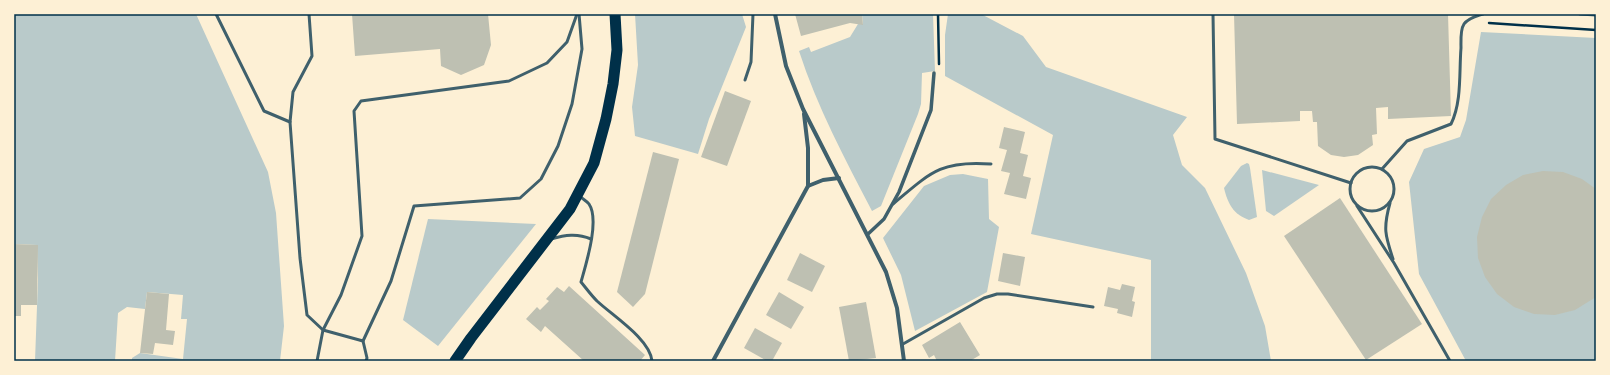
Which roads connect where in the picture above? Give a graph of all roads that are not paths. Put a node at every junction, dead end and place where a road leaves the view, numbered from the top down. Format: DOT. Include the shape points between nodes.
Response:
graph roads {
  1 [pos="216,14"];
  2 [pos="309,14"];
  3 [pos="578,14"];
  4 [pos="615,14"];
  5 [pos="753,14"];
  6 [pos="775,14"];
  7 [pos="1212,14"];
  8 [pos="1483,14"];
  9 [pos="1580,14"];
  10 [pos="1596,15"];
  11 [pos="934,73"];
  12 [pos="745,80"];
  13 [pos="803,110"];
  14 [pos="290,122"];
  15 [pos="991,164"];
  16 [pos="1382,169"];
  17 [pos="838,178"];
  18 [pos="1351,183"];
  19 [pos="808,186"];
  20 [pos="578,194"];
  21 [pos="1391,200"];
  22 [pos="892,205"];
  23 [pos="1357,206"];
  24 [pos="868,234"];
  25 [pos="591,239"];
  26 [pos="547,240"];
  27 [pos="1394,263"];
  28 [pos="1093,307"];
  29 [pos="323,330"];
  30 [pos="363,342"];
  31 [pos="903,344"];
  32 [pos="316,361"];
  33 [pos="366,361"];
  34 [pos="455,361"];
  35 [pos="652,361"];
  36 [pos="713,361"];
  37 [pos="904,361"];
  38 [pos="1450,361"];
  1 -- 14 [label="lane" via="264,111"];
  2 -- 14 [label="lane" via="312,56 294,92"];
  3 -- 29 [label="lane" via="567,42 547,63 509,81 361,101 354,111 362,236 341,295"];
  3 -- 30 [label="lane" via="582,49 572,104 558,146 542,179 520,198 414,206 391,281"];
  4 -- 20 [label="highway" via="617,50 614,84 594,163"];
  5 -- 12 [label="lane" via="752,62"];
  6 -- 13 [label="street" via="786,66"];
  7 -- 18 [label="lane" via="1215,139"];
  8 -- 16 [label="lane" via="1474,16 1464,23 1461,35 1458,101 1456,116 1451,124 1408,141"];
  9 -- 10 [label="lane"];
  11 -- 22 [label="street" via="931,110"];
  13 -- 17 [label="street"];
  13 -- 19 [label="street" via="808,148"];
  14 -- 29 [label="lane" via="307,316"];
  15 -- 22 [label="lane" via="969,162 950,165 930,174"];
  16 -- 18 [label="lane" via="1368,167 1361,170"];
  16 -- 21 [label="lane" via="1393,180"];
  17 -- 19 [label="street"];
  17 -- 24 [label="street"];
  18 -- 23 [label="lane" via="1350,194"];
  19 -- 36 [label="street"];
  20 -- 25 [label="lane" via="590,205 594,219"];
  20 -- 26 [label="highway"];
  21 -- 23 [label="lane" via="1385,208 1378,211 1370,212"];
  21 -- 27 [label="lane" via="1385,234"];
  22 -- 24 [label="street" via="884,219"];
  23 -- 27 [label="lane"];
  24 -- 31 [label="street" via="886,272 897,308"];
  25 -- 26 [label="lane" via="582,235 566,234"];
  25 -- 35 [label="lane" via="581,282 596,300 645,343"];
  26 -- 34 [label="highway"];
  27 -- 38 [label="lane"];
  28 -- 31 [label="lane" via="997,294 984,298"];
  29 -- 30 [label="lane"];
  29 -- 32 [label="lane"];
  30 -- 33 [label="lane"];
  31 -- 37 [label="street"];
}
